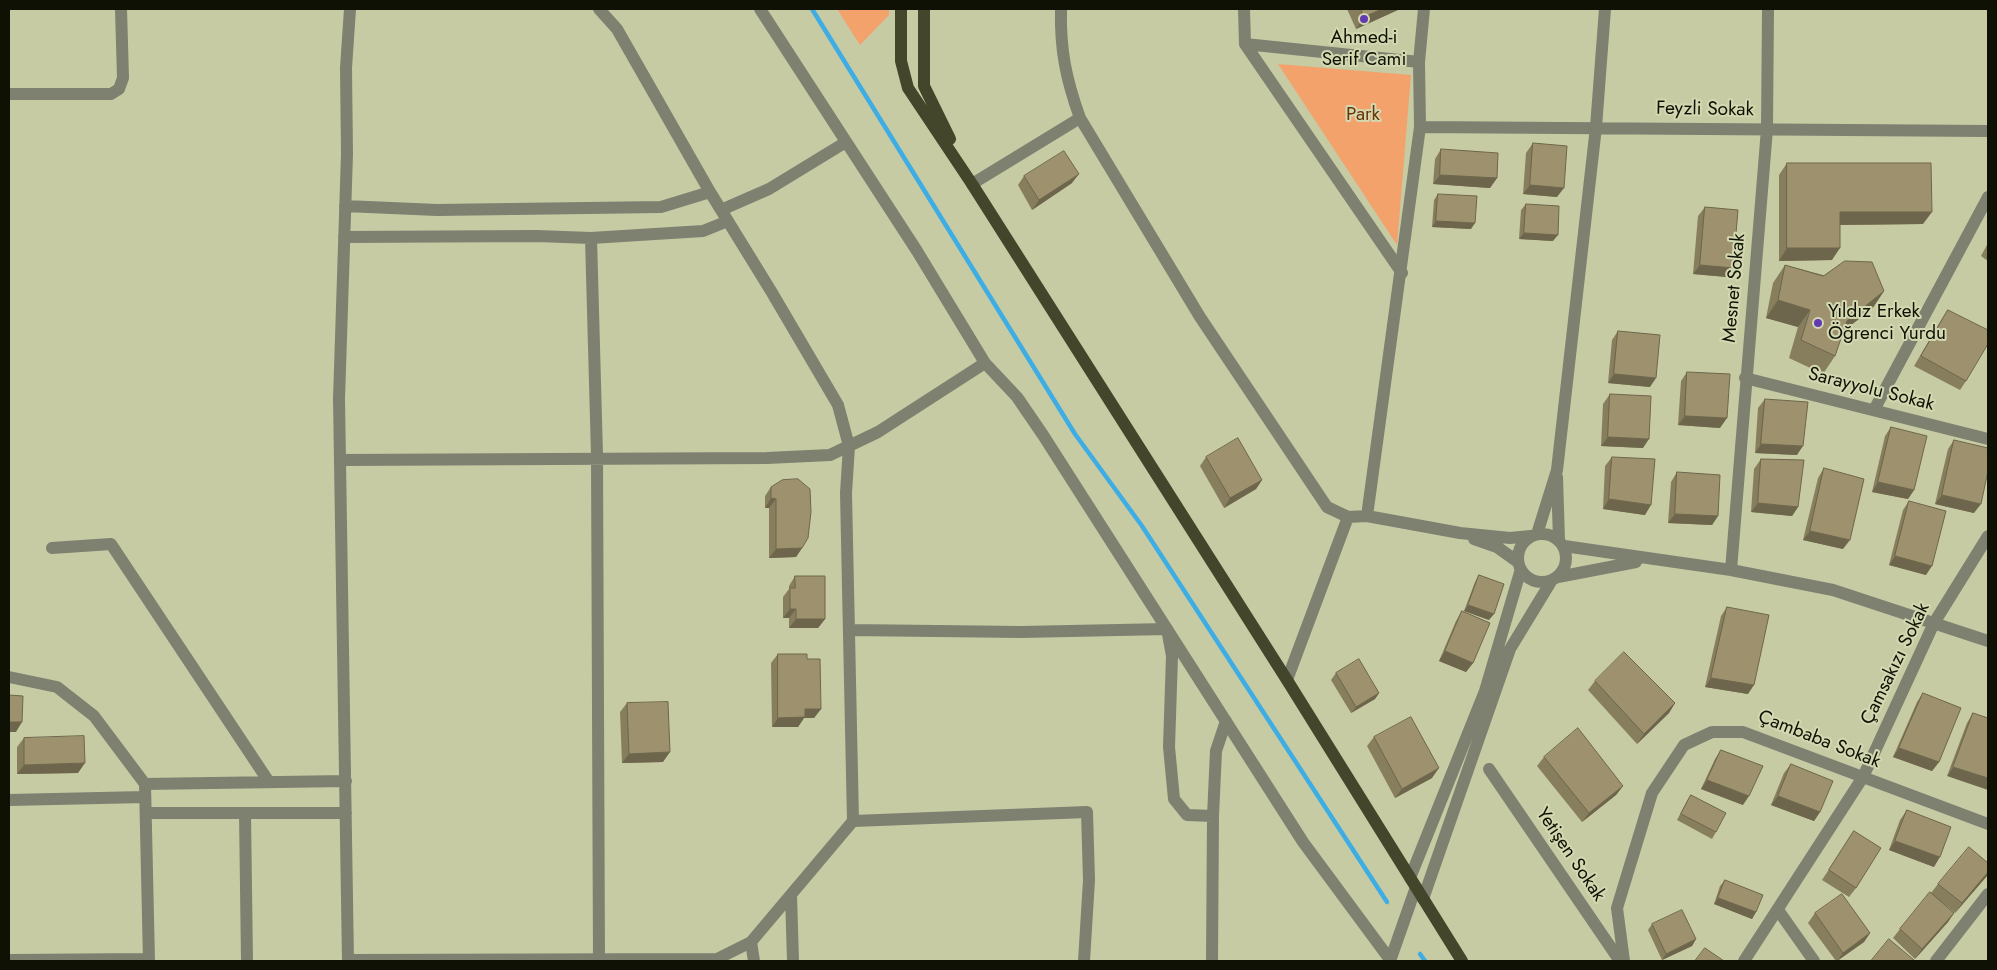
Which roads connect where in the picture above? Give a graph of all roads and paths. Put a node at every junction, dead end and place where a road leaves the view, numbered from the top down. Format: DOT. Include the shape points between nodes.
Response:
graph roads {
  1 [pos="121,9"];
  2 [pos="350,9"];
  3 [pos="599,9"];
  4 [pos="760,9"];
  5 [pos="901,9"];
  6 [pos="924,9"];
  7 [pos="1061,9"];
  8 [pos="1244,9"];
  9 [pos="1424,9"];
  10 [pos="1605,9"];
  11 [pos="1768,9"];
  12 [pos="1245,44"];
  13 [pos="1419,62"];
  14 [pos="9,94"];
  15 [pos="1080,118"];
  16 [pos="1420,127"];
  17 [pos="1596,127"];
  18 [pos="1767,129"];
  19 [pos="1988,131"];
  20 [pos="846,142"];
  21 [pos="972,184"];
  22 [pos="710,192"];
  23 [pos="1988,197"];
  24 [pos="345,206"];
  25 [pos="725,216"];
  26 [pos="344,237"];
  27 [pos="591,238"];
  28 [pos="1402,273"];
  29 [pos="985,363"];
  30 [pos="1746,378"];
  31 [pos="1874,410"];
  32 [pos="1988,439"];
  33 [pos="849,446"];
  34 [pos="340,460"];
  35 [pos="597,460"];
  36 [pos="1557,470"];
  37 [pos="1368,516"];
  38 [pos="1348,517"];
  39 [pos="1460,533"];
  40 [pos="1534,535"];
  41 [pos="1988,536"];
  42 [pos="1562,543"];
  43 [pos="52,548"];
  44 [pos="1651,560"];
  45 [pos="1520,566"];
  46 [pos="1731,570"];
  47 [pos="1555,578"];
  48 [pos="1934,624"];
  49 [pos="1167,629"];
  50 [pos="850,630"];
  51 [pos="1988,641"];
  52 [pos="9,677"];
  53 [pos="1287,680"];
  54 [pos="1226,721"];
  55 [pos="1489,769"];
  56 [pos="1863,777"];
  57 [pos="269,782"];
  58 [pos="346,782"];
  59 [pos="145,784"];
  60 [pos="145,797"];
  61 [pos="9,800"];
  62 [pos="146,813"];
  63 [pos="245,813"];
  64 [pos="346,813"];
  65 [pos="1213,816"];
  66 [pos="853,821"];
  67 [pos="1988,824"];
  68 [pos="1416,888"];
  69 [pos="1988,894"];
  70 [pos="791,895"];
  71 [pos="1778,910"];
  72 [pos="751,942"];
  73 [pos="9,960"];
  74 [pos="149,960"];
  75 [pos="247,961"];
  76 [pos="348,961"];
  77 [pos="556,961"];
  78 [pos="599,961"];
  79 [pos="754,961"];
  80 [pos="793,961"];
  81 [pos="1084,961"];
  82 [pos="1212,961"];
  83 [pos="1390,961"];
  84 [pos="1462,961"];
  85 [pos="1622,961"];
  86 [pos="1744,961"];
  87 [pos="1814,961"];
  88 [pos="1936,961"];
  1 -- 14 [label="street" via="123,78 119,89 111,94"];
  2 -- 24 [label="street" via="346,68"];
  3 -- 22 [label="street" via="617,29"];
  4 -- 20 [label="street"];
  5 -- 21 [label="main road" via="901,61 908,88"];
  6 -- 21 [label="main road" via="924,86"];
  7 -- 15 [label="street" via="1060,41 1069,86"];
  8 -- 12 [label="street"];
  9 -- 13 [label="street"];
  10 -- 17 [label="street"];
  11 -- 18 [label="street, Mesnet Sokak"];
  12 -- 13 [label="street"];
  12 -- 28 [label="street"];
  13 -- 16 [label="street"];
  15 -- 21 [label="street"];
  15 -- 38 [label="street" via="1200,317 1327,507"];
  16 -- 17 [label="street, Feyzli Sokak"];
  16 -- 28 [label="street"];
  17 -- 18 [label="street, Feyzli Sokak"];
  17 -- 36 [label="street"];
  18 -- 19 [label="street, Feyzli Sokak"];
  18 -- 30 [label="street, Mesnet Sokak"];
  20 -- 25 [label="street"];
  20 -- 29 [label="street"];
  21 -- 53 [label="main road"];
  22 -- 24 [label="street" via="661,207 437,210"];
  22 -- 25 [label="street"];
  23 -- 31 [label="street"];
  24 -- 26 [label="street"];
  25 -- 27 [label="street" via="703,231"];
  25 -- 33 [label="street" via="838,406"];
  26 -- 27 [label="street"];
  26 -- 34 [label="street" via="338,399"];
  27 -- 35 [label="street"];
  28 -- 37 [label="street"];
  29 -- 33 [label="street" via="878,432"];
  29 -- 49 [label="street" via="1017,397"];
  30 -- 31 [label="street, Sarayyolu Sokak"];
  30 -- 46 [label="street, Mesnet Sokak"];
  31 -- 32 [label="street, Sarayyolu Sokak"];
  33 -- 35 [label="street" via="830,455"];
  33 -- 50 [label="street" via="846,493"];
  34 -- 35 [label="street"];
  34 -- 58 [label="street"];
  35 -- 78 [label="street"];
  36 -- 40 [label="street"];
  36 -- 42 [label="street"];
  37 -- 38 [label="street"];
  37 -- 39 [label="street"];
  38 -- 53 [label="street"];
  39 -- 40 [label="street" via="1510,538"];
  39 -- 45 [label="street" via="1497,547"];
  40 -- 42 [label="street" via="1549,534"];
  40 -- 45 [label="street" via="1521,547"];
  41 -- 48 [label="street, Çamsakızı Sokak"];
  42 -- 44 [label="street"];
  42 -- 47 [label="street" via="1566,566"];
  43 -- 57 [label="street" via="111,544"];
  44 -- 46 [label="street"];
  44 -- 47 [label="street"];
  45 -- 47 [label="street" via="1534,581"];
  45 -- 68 [label="street" via="1515,596 1485,691"];
  46 -- 48 [label="street" via="1833,590"];
  47 -- 68 [label="street" via="1510,649"];
  48 -- 51 [label="street"];
  48 -- 56 [label="street, Çamsakızı Sokak"];
  49 -- 50 [label="street" via="1021,632"];
  49 -- 54 [label="street"];
  49 -- 65 [label="street" via="1172,656 1169,748 1174,799 1187,815"];
  50 -- 66 [label="street"];
  52 -- 59 [label="street" via="57,687 94,716"];
  53 -- 68 [label="main road"];
  54 -- 65 [label="street" via="1216,751"];
  54 -- 83 [label="street" via="1303,842"];
  55 -- 85 [label="street, Yetişen Sokak"];
  56 -- 67 [label="street, Çambaba Sokak"];
  56 -- 71 [label="street, Çamsakızı Sokak"];
  56 -- 85 [label="street, Çambaba Sokak" via="1743,732 1712,732 1684,745 1652,793 1617,908"];
  57 -- 58 [label="street"];
  57 -- 59 [label="street"];
  58 -- 64 [label="street"];
  59 -- 60 [label="street"];
  60 -- 61 [label="street"];
  60 -- 62 [label="street"];
  62 -- 63 [label="street"];
  62 -- 74 [label="street"];
  63 -- 64 [label="street"];
  63 -- 75 [label="street"];
  64 -- 76 [label="street"];
  65 -- 82 [label="street"];
  66 -- 70 [label="street"];
  66 -- 81 [label="street" via="1087,812 1089,880"];
  68 -- 83 [label="street"];
  68 -- 84 [label="main road"];
  69 -- 88 [label="street"];
  70 -- 72 [label="street"];
  70 -- 80 [label="street"];
  71 -- 86 [label="street, Çamsakızı Sokak"];
  71 -- 87 [label="street"];
  72 -- 78 [label="street" via="717,959"];
  72 -- 79 [label="street"];
  73 -- 74 [label="street"];
  76 -- 77 [label="street"];
  77 -- 78 [label="street"];
}
